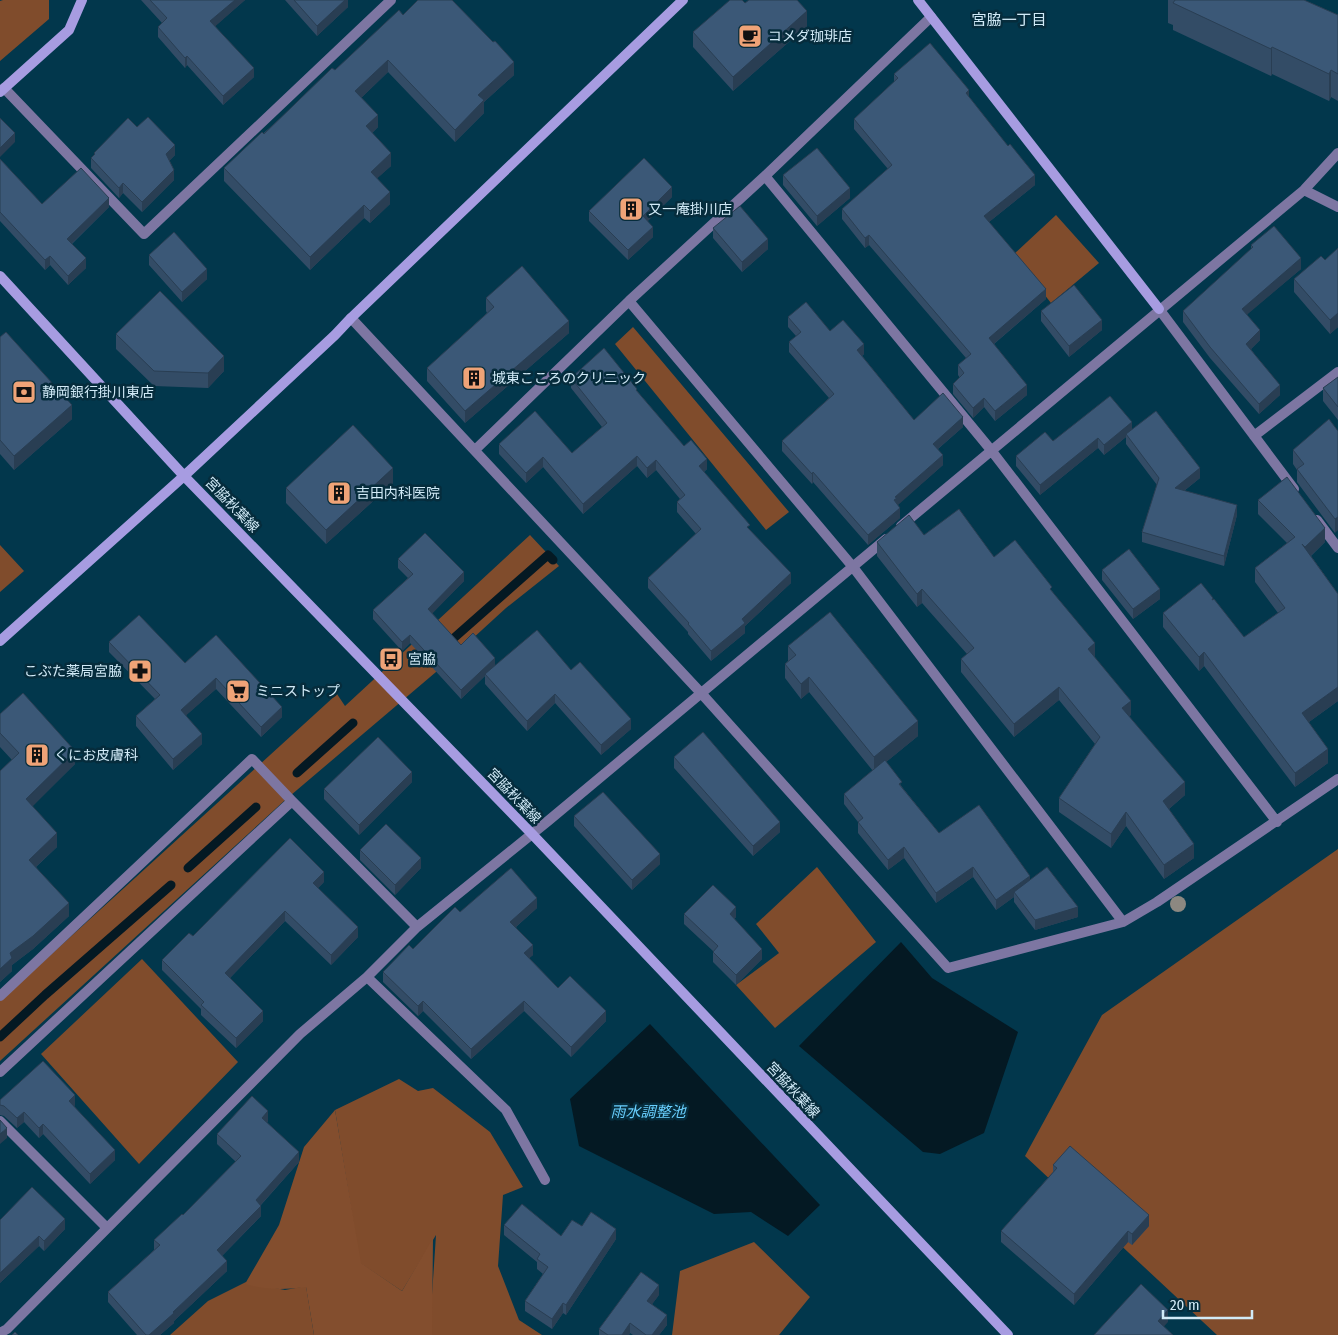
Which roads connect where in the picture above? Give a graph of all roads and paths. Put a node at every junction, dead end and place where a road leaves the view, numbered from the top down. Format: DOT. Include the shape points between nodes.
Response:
graph roads {
  1 [pos="82,0"];
  2 [pos="392,0"];
  3 [pos="684,0"];
  4 [pos="918,0"];
  5 [pos="931,16"];
  6 [pos="2,90"];
  7 [pos="1338,154"];
  8 [pos="766,176"];
  9 [pos="1304,190"];
  10 [pos="1338,207"];
  11 [pos="0,276"];
  12 [pos="629,300"];
  13 [pos="1159,309"];
  14 [pos="350,318"];
  15 [pos="1338,372"];
  16 [pos="1254,436"];
  17 [pos="475,450"];
  18 [pos="991,450"];
  19 [pos="184,476"];
  20 [pos="1338,548"];
  21 [pos="853,567"];
  22 [pos="0,641"];
  23 [pos="701,693"];
  24 [pos="1338,779"];
  25 [pos="292,802"];
  26 [pos="1277,822"];
  27 [pos="532,834"];
  28 [pos="1123,922"];
  29 [pos="417,928"];
  30 [pos="367,977"];
  31 [pos="0,996"];
  32 [pos="0,1072"];
  33 [pos="0,1121"];
  34 [pos="545,1180"];
  35 [pos="107,1228"];
  36 [pos="0,1333"];
  37 [pos="1008,1335"];
  1 -- 6 [label="street" via="69,30"];
  2 -- 6 [label="street" via="144,234"];
  3 -- 14 [label="street"];
  4 -- 5 [label="street"];
  5 -- 8 [label="street"];
  5 -- 13 [label="street"];
  7 -- 9 [label="street"];
  8 -- 12 [label="street"];
  8 -- 18 [label="street"];
  9 -- 10 [label="street"];
  9 -- 13 [label="street"];
  11 -- 19 [label="street, 宮脇秋葉線"];
  12 -- 17 [label="street"];
  12 -- 21 [label="street"];
  13 -- 16 [label="street"];
  13 -- 18 [label="street"];
  14 -- 17 [label="street"];
  14 -- 19 [label="street" via="335,336"];
  15 -- 16 [label="street"];
  16 -- 20 [label="street"];
  17 -- 23 [label="street"];
  18 -- 21 [label="street"];
  18 -- 26 [label="street"];
  19 -- 22 [label="street"];
  19 -- 27 [label="street, 宮脇秋葉線"];
  21 -- 23 [label="street"];
  21 -- 28 [label="street"];
  23 -- 27 [label="street"];
  23 -- 28 [label="street" via="948,968"];
  24 -- 26 [label="street"];
  25 -- 29 [label="street"];
  25 -- 31 [label="street" via="252,759"];
  25 -- 32 [label="street"];
  26 -- 28 [label="street"];
  27 -- 29 [label="street"];
  27 -- 37 [label="street, 宮脇秋葉線"];
  29 -- 30 [label="street"];
  30 -- 34 [label="street" via="506,1110"];
  30 -- 35 [label="street" via="300,1034"];
  33 -- 35 [label="street"];
  35 -- 36 [label="street"];
}
